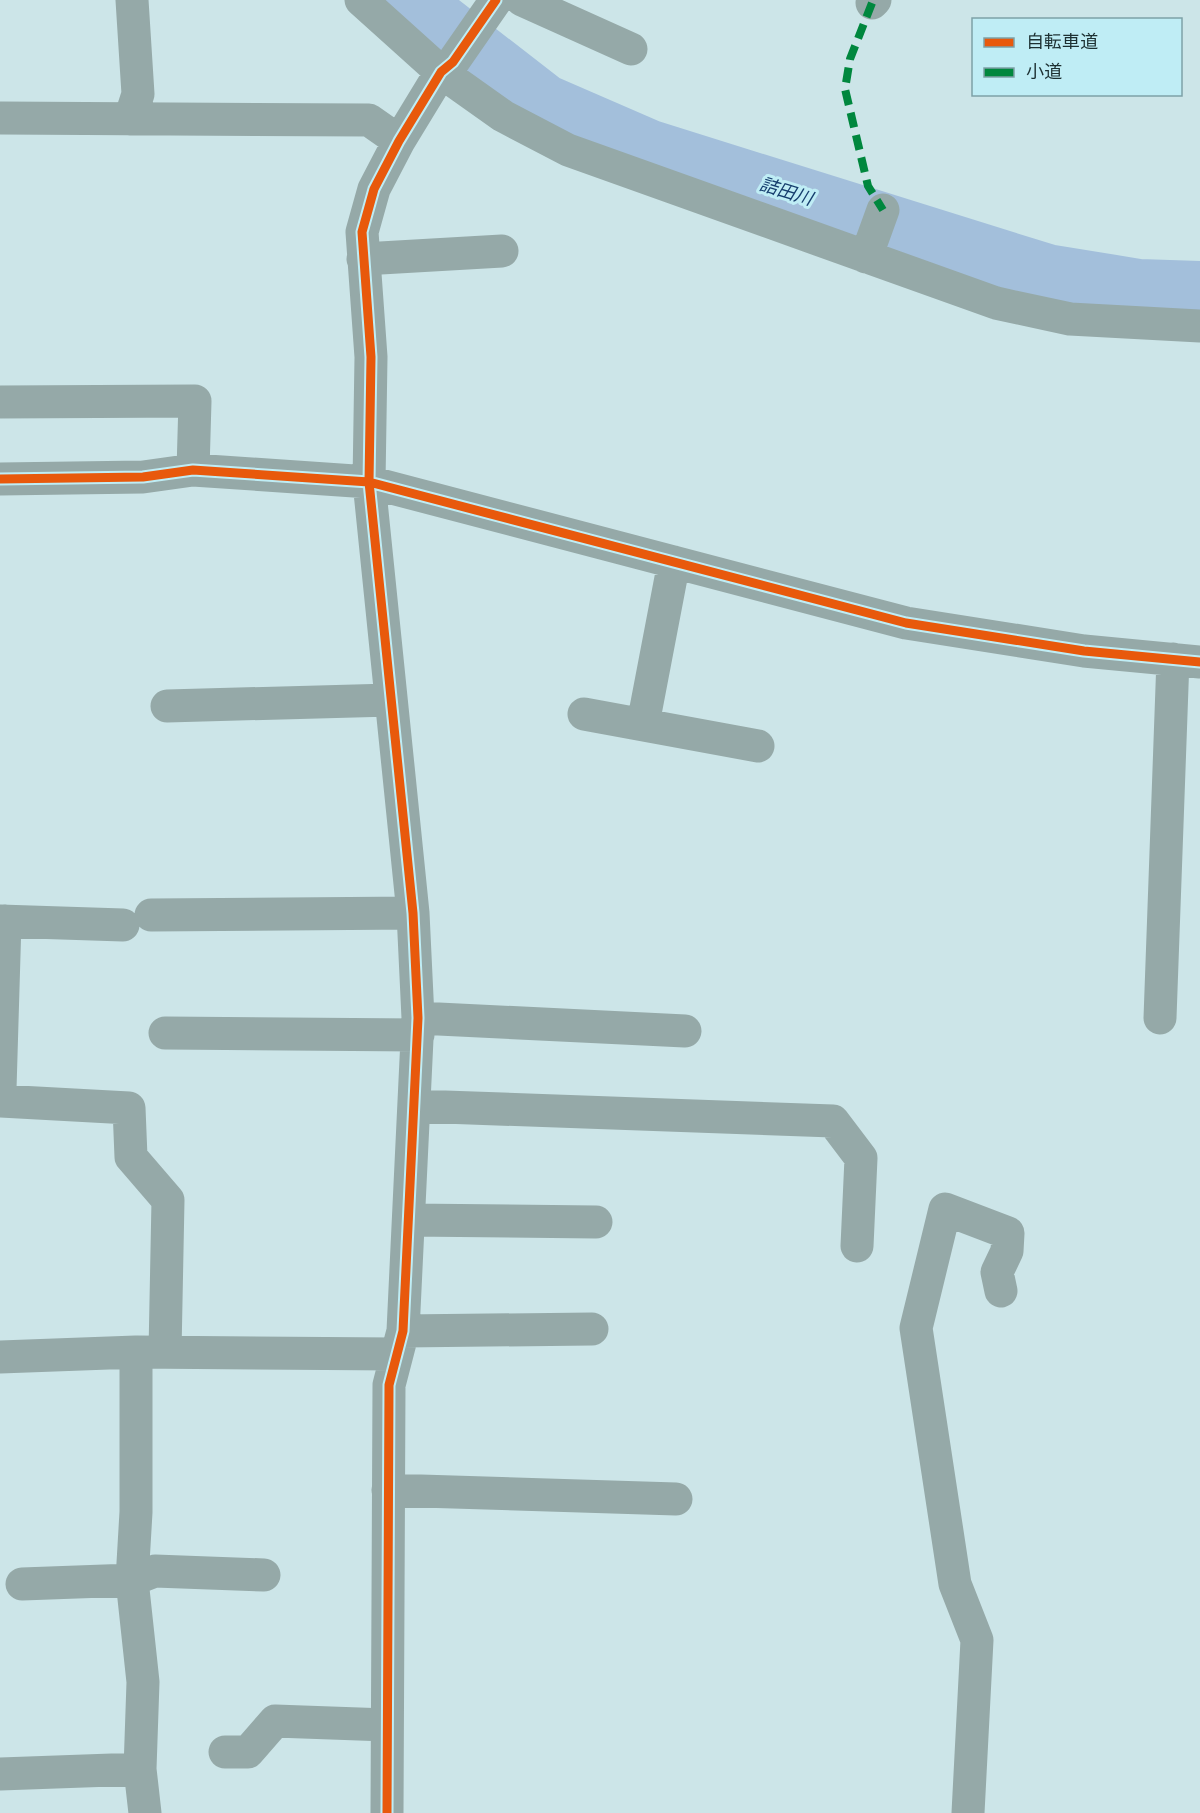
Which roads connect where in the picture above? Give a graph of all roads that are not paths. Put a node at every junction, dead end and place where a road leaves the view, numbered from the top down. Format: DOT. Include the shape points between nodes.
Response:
graph roads {
  1 [pos="132,0"];
  2 [pos="361,0"];
  3 [pos="496,0"];
  4 [pos="522,0"];
  5 [pos="631,49"];
  6 [pos="447,67"];
  7 [pos="0,118"];
  8 [pos="130,119"];
  9 [pos="399,141"];
  10 [pos="883,210"];
  11 [pos="502,252"];
  12 [pos="866,257"];
  13 [pos="363,259"];
  14 [pos="1200,326"];
  15 [pos="0,402"];
  16 [pos="193,470"];
  17 [pos="0,479"];
  18 [pos="369,482"];
  19 [pos="674,562"];
  20 [pos="1186,661"];
  21 [pos="391,700"];
  22 [pos="167,706"];
  23 [pos="584,714"];
  24 [pos="643,724"];
  25 [pos="758,746"];
  26 [pos="412,913"];
  27 [pos="3,921"];
  28 [pos="1160,1018"];
  29 [pos="418,1027"];
  30 [pos="685,1031"];
  31 [pos="165,1033"];
  32 [pos="0,1089"];
  33 [pos="0,1101"];
  34 [pos="416,1106"];
  35 [pos="409,1220"];
  36 [pos="596,1222"];
  37 [pos="857,1246"];
  38 [pos="1001,1291"];
  39 [pos="592,1329"];
  40 [pos="400,1343"];
  41 [pos="150,1352"];
  42 [pos="0,1357"];
  43 [pos="388,1490"];
  44 [pos="676,1499"];
  45 [pos="264,1575"];
  46 [pos="132,1580"];
  47 [pos="22,1584"];
  48 [pos="387,1725"];
  49 [pos="225,1752"];
  50 [pos="140,1769"];
  51 [pos="0,1774"];
  52 [pos="145,1813"];
  53 [pos="387,1813"];
  54 [pos="968,1813"];
  1 -- 8 [label="street" via="138,94"];
  2 -- 6 [label="street"];
  3 -- 6 [label="street"];
  4 -- 5 [label="street"];
  6 -- 9 [label="street"];
  6 -- 12 [label="street" via="503,116 568,150"];
  7 -- 8 [label="street"];
  8 -- 9 [label="street" via="369,120"];
  9 -- 13 [label="street" via="374,189 362,232"];
  10 -- 12 [label="street"];
  11 -- 13 [label="street"];
  12 -- 14 [label="street" via="996,303 1070,319"];
  13 -- 18 [label="street" via="371,357"];
  15 -- 16 [label="street" via="195,401"];
  16 -- 17 [label="street" via="143,477"];
  16 -- 18 [label="street"];
  18 -- 19 [label="street"];
  18 -- 21 [label="street"];
  19 -- 20 [label="street" via="906,623 1084,651"];
  19 -- 24 [label="street"];
  20 -- 28 [label="street"];
  21 -- 22 [label="street"];
  21 -- 26 [label="street"];
  23 -- 24 [label="street"];
  24 -- 25 [label="street"];
  26 -- 27 [label="street"];
  26 -- 29 [label="street"];
  27 -- 32 [label="street"];
  29 -- 30 [label="street"];
  29 -- 31 [label="street"];
  29 -- 34 [label="street"];
  33 -- 41 [label="street" via="129,1108 131,1157 168,1200"];
  34 -- 35 [label="street"];
  34 -- 37 [label="street" via="833,1121 861,1158"];
  35 -- 36 [label="street"];
  35 -- 40 [label="street"];
  38 -- 54 [label="street" via="997,1272 1007,1251 1008,1233 945,1209 916,1328 955,1584 977,1640"];
  39 -- 40 [label="street"];
  40 -- 41 [label="street"];
  40 -- 43 [label="street" via="389,1385"];
  41 -- 42 [label="street"];
  41 -- 46 [label="street"];
  43 -- 44 [label="street"];
  43 -- 48 [label="street"];
  45 -- 46 [label="street" via="155,1571"];
  46 -- 47 [label="street"];
  46 -- 50 [label="street" via="143,1682"];
  48 -- 49 [label="street" via="275,1721 248,1752"];
  48 -- 53 [label="street"];
  50 -- 51 [label="street"];
  50 -- 52 [label="street"];
}
